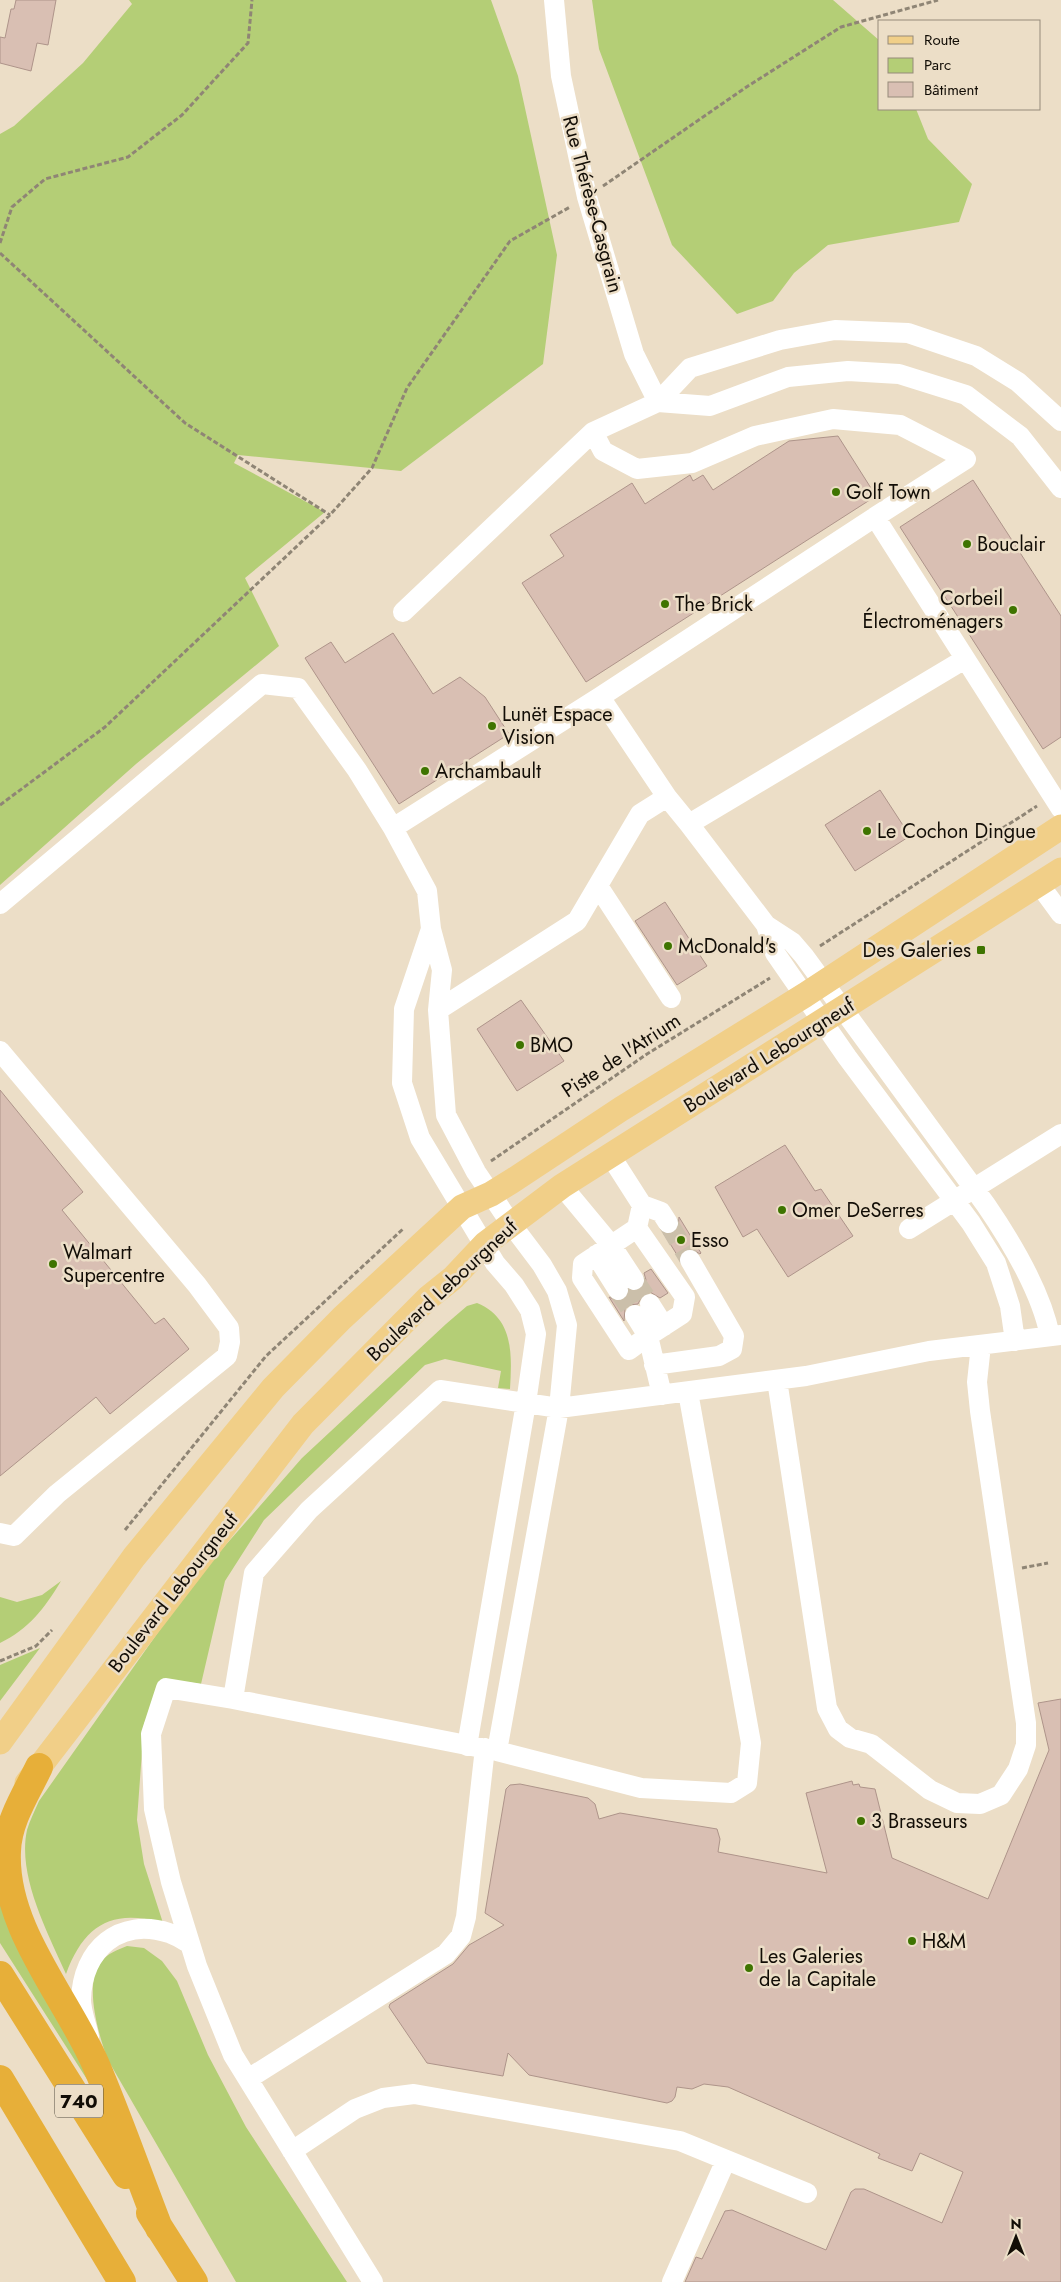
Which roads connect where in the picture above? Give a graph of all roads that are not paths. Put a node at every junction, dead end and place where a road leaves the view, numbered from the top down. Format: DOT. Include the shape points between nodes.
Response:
graph roads {
  1 [pos="554,0"];
  2 [pos="658,402"];
  3 [pos="1061,421"];
  4 [pos="593,432"];
  5 [pos="1061,488"];
  6 [pos="875,517"];
  7 [pos="403,612"];
  8 [pos="965,659"];
  9 [pos="600,697"];
  10 [pos="667,797"];
  11 [pos="1057,803"];
  12 [pos="689,824"];
  13 [pos="1061,827"];
  14 [pos="393,828"];
  15 [pos="1061,870"];
  16 [pos="1039,884"];
  17 [pos="598,886"];
  18 [pos="0,904"];
  19 [pos="1061,914"];
  20 [pos="431,929"];
  21 [pos="814,989"];
  22 [pos="671,998"];
  23 [pos="438,1010"];
  24 [pos="833,1014"];
  25 [pos="0,1051"];
  26 [pos="1061,1134"];
  27 [pos="610,1155"];
  28 [pos="562,1186"];
  29 [pos="974,1189"];
  30 [pos="492,1194"];
  31 [pos="954,1201"];
  32 [pos="642,1206"];
  33 [pos="462,1207"];
  34 [pos="668,1223"];
  35 [pos="511,1224"];
  36 [pos="637,1228"];
  37 [pos="909,1229"];
  38 [pos="485,1244"];
  39 [pos="604,1250"];
  40 [pos="690,1260"];
  41 [pos="626,1285"];
  42 [pos="711,1294"];
  43 [pos="685,1298"];
  44 [pos="642,1309"];
  45 [pos="656,1331"];
  46 [pos="1056,1336"];
  47 [pos="1015,1341"];
  48 [pos="981,1345"];
  49 [pos="654,1364"];
  50 [pos="777,1380"];
  51 [pos="688,1392"];
  52 [pos="662,1396"];
  53 [pos="526,1403"];
  54 [pos="559,1408"];
  55 [pos="0,1534"];
  56 [pos="233,1699"];
  57 [pos="0,1742"];
  58 [pos="483,1748"];
  59 [pos="39,1767"];
  60 [pos="0,1819"];
  61 [pos="190,1944"];
  62 [pos="0,1975"];
  63 [pos="95,2064"];
  64 [pos="0,2079"];
  65 [pos="248,2079"];
  66 [pos="0,2114"];
  67 [pos="292,2151"];
  68 [pos="726,2160"];
  69 [pos="54,2170"];
  70 [pos="807,2193"];
  71 [pos="159,2228"];
  72 [pos="122,2282"];
  73 [pos="194,2282"];
  74 [pos="373,2282"];
  75 [pos="672,2282"];
  1 -- 2 [label="street, Rue Thérèse-Casgrain" via="561,76 587,197 634,354"];
  2 -- 3 [label="street" via="690,368 780,340 834,330 908,333 976,356 1018,382"];
  2 -- 4 [label="street"];
  2 -- 5 [label="street" via="710,406 788,377 848,371 899,374 966,395 1020,436"];
  4 -- 6 [label="street" via="603,451 637,469 692,463 755,436 833,419 900,425 966,458"];
  4 -- 7 [label="street"];
  6 -- 8 [label="street"];
  6 -- 9 [label="street"];
  8 -- 11 [label="street"];
  8 -- 12 [label="street"];
  9 -- 10 [label="street"];
  9 -- 14 [label="street"];
  10 -- 12 [label="street"];
  10 -- 17 [label="street" via="640,814"];
  12 -- 21 [label="street" via="766,925 792,942"];
  13 -- 21 [label="main road, Boulevard Lebourgneuf"];
  14 -- 18 [label="street" via="357,770 298,688 262,684"];
  14 -- 20 [label="street" via="426,892"];
  15 -- 16 [label="main road, Boulevard Lebourgneuf"];
  16 -- 19 [label="street"];
  16 -- 24 [label="main road, Boulevard Lebourgneuf"];
  17 -- 22 [label="street"];
  17 -- 23 [label="street" via="577,921"];
  20 -- 23 [label="street" via="442,970"];
  20 -- 33 [label="street" via="404,1009 402,1083 420,1138"];
  21 -- 24 [label="street"];
  21 -- 30 [label="main road, Boulevard Lebourgneuf"];
  23 -- 30 [label="street" via="446,1115 476,1172"];
  24 -- 27 [label="main road, Boulevard Lebourgneuf"];
  24 -- 29 [label="street"];
  24 -- 31 [label="street" via="847,1057"];
  25 -- 55 [label="street" via="196,1286 229,1328 230,1342 227,1356 57,1494 14,1536"];
  26 -- 29 [label="street"];
  27 -- 28 [label="main road, Boulevard Lebourgneuf"];
  27 -- 32 [label="street"];
  28 -- 35 [label="main road, Boulevard Lebourgneuf"];
  28 -- 39 [label="street"];
  29 -- 31 [label="street"];
  29 -- 46 [label="street" via="1012,1245"];
  30 -- 33 [label="main road, Boulevard Lebourgneuf"];
  30 -- 35 [label="street"];
  31 -- 37 [label="street"];
  31 -- 47 [label="street" via="996,1263 1010,1306"];
  32 -- 34 [label="street" via="661,1212"];
  32 -- 36 [label="street"];
  33 -- 38 [label="street"];
  33 -- 57 [label="main road, Boulevard Lebourgneuf" via="342,1318 273,1388 134,1557"];
  35 -- 38 [label="main road, Boulevard Lebourgneuf"];
  35 -- 54 [label="street" via="546,1271 567,1325"];
  36 -- 39 [label="street"];
  36 -- 43 [label="street"];
  38 -- 53 [label="street" via="530,1310 536,1334"];
  38 -- 59 [label="main road, Boulevard Lebourgneuf" via="303,1424"];
  39 -- 41 [label="street"];
  39 -- 45 [label="street" via="583,1264 582,1278 592,1294 629,1350"];
  40 -- 42 [label="street"];
  42 -- 43 [label="street"];
  42 -- 49 [label="street" via="734,1336 732,1349 719,1356"];
  43 -- 45 [label="street" via="682,1314"];
  44 -- 45 [label="street"];
  45 -- 49 [label="street"];
  46 -- 47 [label="street"];
  47 -- 48 [label="street"];
  48 -- 50 [label="street" via="929,1351"];
  48 -- 50 [label="street" via="977,1382 980,1411 1026,1723 1026,1745 1018,1769 1001,1795 980,1804 957,1803 930,1790 871,1744 850,1738 838,1729 827,1708"];
  49 -- 52 [label="street"];
  50 -- 51 [label="street"];
  51 -- 52 [label="street"];
  51 -- 58 [label="street" via="751,1743 747,1782 731,1793 640,1788"];
  52 -- 54 [label="street"];
  53 -- 54 [label="street"];
  53 -- 56 [label="street" via="440,1390 309,1510 254,1573"];
  53 -- 58 [label="street"];
  54 -- 58 [label="street"];
  56 -- 58 [label="street"];
  56 -- 61 [label="street" via="166,1688 151,1734 154,1809"];
  58 -- 65 [label="street" via="466,1917 461,1936 446,1954"];
  59 -- 60 [label="main road, Boulevard Lebourgneuf"];
  59 -- 63 [label="highway" via="11,1824 7,1851 8,1881 23,1929"];
  61 -- 63 [label="street" via="169,1933 128,1930 95,1952 87,1966 81,2000"];
  61 -- 65 [label="street" via="233,2055"];
  62 -- 71 [label="highway, 740"];
  63 -- 71 [label="highway"];
  64 -- 69 [label="highway, 740"];
  65 -- 67 [label="street"];
  66 -- 69 [label="highway"];
  67 -- 68 [label="street" via="355,2109 383,2098 414,2094 680,2142"];
  67 -- 74 [label="street"];
  68 -- 70 [label="street"];
  68 -- 75 [label="street"];
  69 -- 72 [label="highway, 740"];
  71 -- 73 [label="highway, 740"];
}
